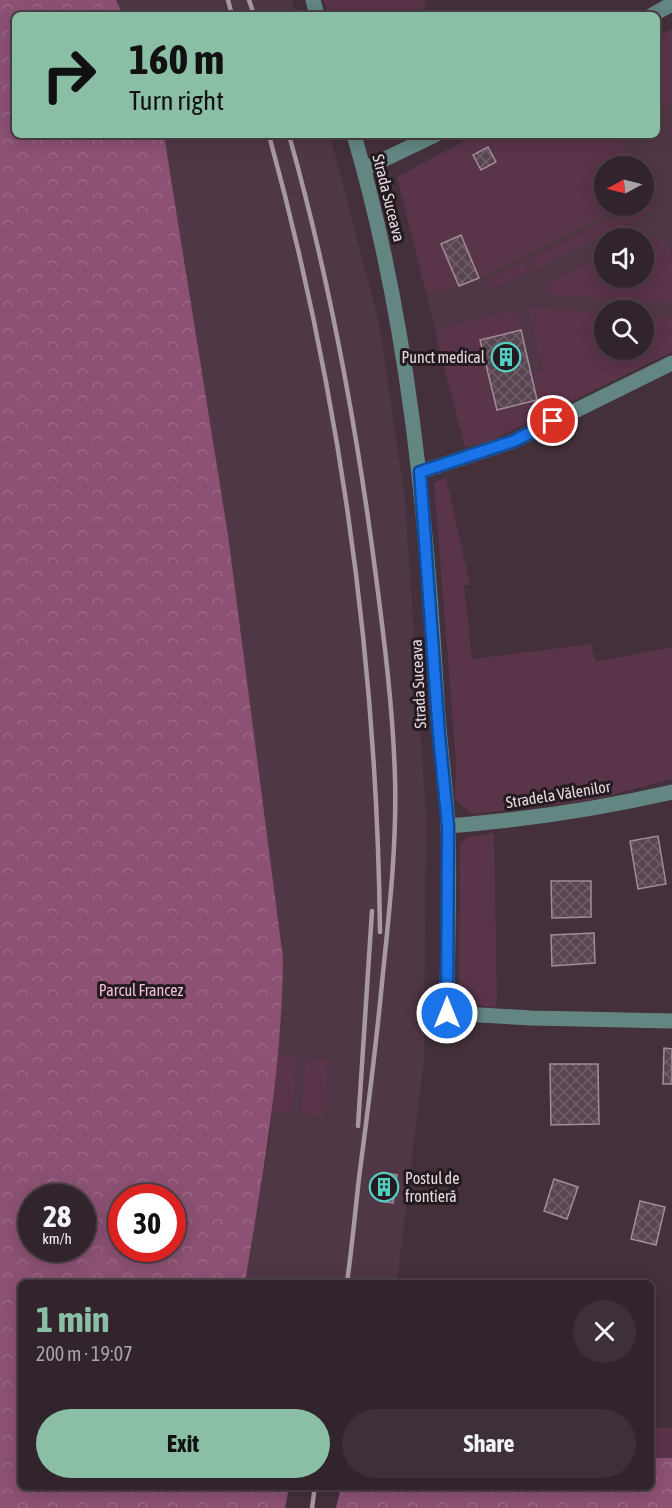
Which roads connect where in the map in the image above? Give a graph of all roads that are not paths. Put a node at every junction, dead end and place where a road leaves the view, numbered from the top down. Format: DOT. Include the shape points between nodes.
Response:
graph roads {
  1 [pos="672,4"];
  2 [pos="657,12"];
  3 [pos="355,138"];
  4 [pos="429,138"];
  5 [pos="364,169"];
  6 [pos="672,363"];
  7 [pos="420,472"];
  8 [pos="672,792"];
  9 [pos="448,826"];
  10 [pos="672,1021"];
  1 -- 2 [label="street"];
  3 -- 5 [label="street, Strada Suceava"];
  4 -- 5 [label="street"];
  5 -- 7 [label="street, Strada Suceava" via="400,329"];
  6 -- 7 [label="street" via="514,441"];
  7 -- 9 [label="street, Strada Suceava"];
  8 -- 9 [label="street, Stradela Vălenilor" via="546,816"];
  9 -- 10 [label="street, Strada Suceava" via="447,1013"];
}
